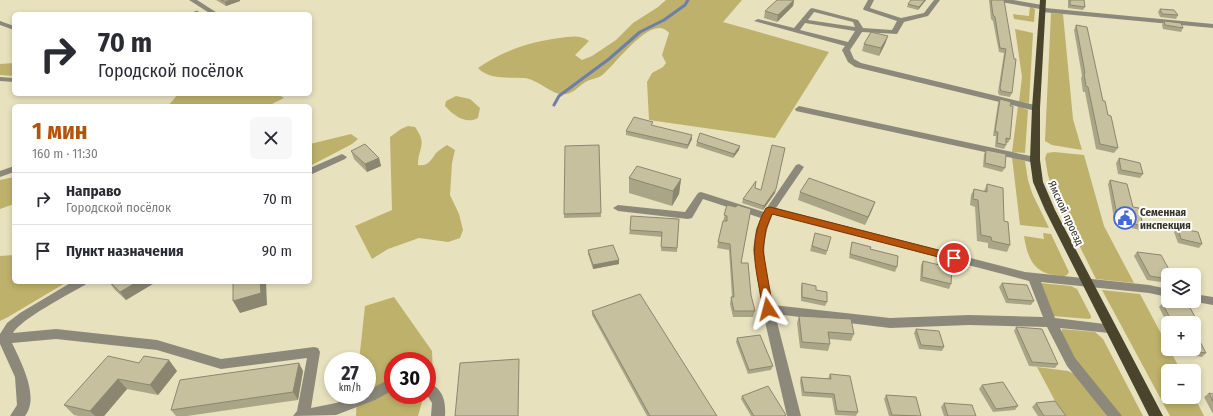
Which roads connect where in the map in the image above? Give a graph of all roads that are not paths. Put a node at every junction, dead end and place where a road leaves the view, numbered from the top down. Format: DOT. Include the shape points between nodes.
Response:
graph roads {
  1 [pos="192,0"];
  2 [pos="871,0"];
  3 [pos="937,0"];
  4 [pos="1000,0"];
  5 [pos="1043,6"];
  6 [pos="213,12"];
  7 [pos="901,20"];
  8 [pos="758,21"];
  9 [pos="803,21"];
  10 [pos="0,23"];
  11 [pos="1213,26"];
  12 [pos="12,27"];
  13 [pos="860,30"];
  14 [pos="795,31"];
  15 [pos="849,45"];
  16 [pos="0,79"];
  17 [pos="12,80"];
  18 [pos="1036,108"];
  19 [pos="799,110"];
  20 [pos="342,157"];
  21 [pos="1035,160"];
  22 [pos="799,167"];
  23 [pos="12,171"];
  24 [pos="312,171"];
  25 [pos="0,174"];
  26 [pos="618,208"];
  27 [pos="768,213"];
  28 [pos="1033,277"];
  29 [pos="1087,283"];
  30 [pos="78,284"];
  31 [pos="1161,292"];
  32 [pos="1201,299"];
  33 [pos="1213,301"];
  34 [pos="768,309"];
  35 [pos="1051,322"];
  36 [pos="1109,328"];
  37 [pos="2,339"];
  38 [pos="384,389"];
  39 [pos="436,397"];
  40 [pos="17,416"];
  41 [pos="302,416"];
  42 [pos="438,416"];
  43 [pos="794,416"];
  44 [pos="1115,416"];
  45 [pos="1156,416"];
  1 -- 6 [label="street"];
  2 -- 7 [label="street" via="866,9"];
  3 -- 7 [label="street" via="926,15"];
  4 -- 5 [label="street"];
  5 -- 11 [label="street"];
  5 -- 18 [label="main road, Ямской проезд"];
  7 -- 13 [label="street" via="894,32"];
  8 -- 14 [label="street"];
  9 -- 13 [label="street"];
  9 -- 13 [label="street" via="812,10 856,21"];
  9 -- 14 [label="street"];
  10 -- 12 [label="street"];
  13 -- 15 [label="street"];
  14 -- 15 [label="street"];
  15 -- 18 [label="street" via="846,50 851,60 858,65"];
  16 -- 17 [label="street"];
  18 -- 21 [label="main road, Ямской проезд"];
  19 -- 21 [label="street"];
  20 -- 24 [label="street"];
  21 -- 29 [label="main road, Ямской проезд" via="1042,194"];
  22 -- 27 [label="street"];
  23 -- 25 [label="street"];
  26 -- 27 [label="street" via="688,216 701,195"];
  27 -- 28 [label="street"];
  27 -- 34 [label="street" via="761,229 758,250"];
  28 -- 29 [label="street"];
  28 -- 35 [label="street"];
  29 -- 31 [label="street"];
  29 -- 36 [label="main road, Ямской проезд"];
  30 -- 37 [label="street" via="24,316 11,326"];
  32 -- 33 [label="street"];
  34 -- 35 [label="street" via="890,323 968,320"];
  34 -- 43 [label="street"];
  35 -- 36 [label="street"];
  35 -- 44 [label="street" via="1071,362"];
  36 -- 45 [label="main road, Ямской проезд"];
  37 -- 40 [label="street" via="21,377 24,407"];
  37 -- 41 [label="street" via="56,334 157,345 221,364 314,352"];
  38 -- 41 [label="street" via="336,409"];
  39 -- 42 [label="street" via="440,402"];
}
